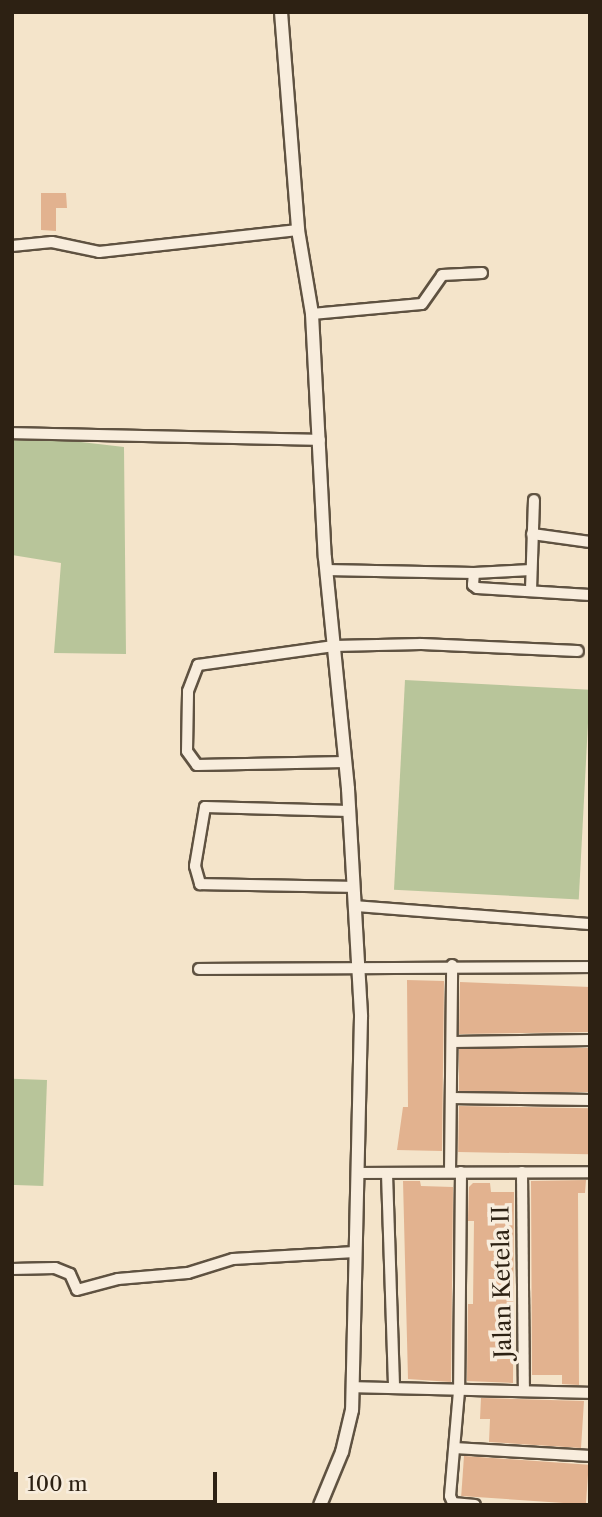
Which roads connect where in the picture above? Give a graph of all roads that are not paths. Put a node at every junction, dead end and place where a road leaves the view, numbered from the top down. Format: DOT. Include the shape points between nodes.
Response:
graph roads {
  1 [pos="281,12"];
  2 [pos="298,230"];
  3 [pos="12,246"];
  4 [pos="482,272"];
  5 [pos="312,314"];
  6 [pos="12,433"];
  7 [pos="320,440"];
  8 [pos="534,500"];
  9 [pos="532,534"];
  10 [pos="590,542"];
  11 [pos="326,570"];
  12 [pos="531,570"];
  13 [pos="474,573"];
  14 [pos="530,590"];
  15 [pos="590,595"];
  16 [pos="334,646"];
  17 [pos="578,651"];
  18 [pos="345,762"];
  19 [pos="349,811"];
  20 [pos="354,887"];
  21 [pos="355,906"];
  22 [pos="590,924"];
  23 [pos="452,965"];
  24 [pos="359,967"];
  25 [pos="590,967"];
  26 [pos="199,969"];
  27 [pos="590,1040"];
  28 [pos="453,1042"];
  29 [pos="451,1098"];
  30 [pos="590,1100"];
  31 [pos="455,1172"];
  32 [pos="522,1172"];
  33 [pos="590,1172"];
  34 [pos="357,1173"];
  35 [pos="387,1174"];
  36 [pos="355,1252"];
  37 [pos="12,1269"];
  38 [pos="394,1386"];
  39 [pos="352,1387"];
  40 [pos="459,1391"];
  41 [pos="524,1391"];
  42 [pos="590,1393"];
  43 [pos="455,1448"];
  44 [pos="590,1456"];
  45 [pos="320,1505"];
  46 [pos="475,1505"];
  1 -- 2 [label="street"];
  2 -- 3 [label="street" via="99,252 52,243"];
  2 -- 5 [label="street"];
  4 -- 5 [label="street" via="442,275 422,304"];
  5 -- 7 [label="street"];
  6 -- 7 [label="street"];
  7 -- 11 [label="street"];
  8 -- 9 [label="street"];
  9 -- 10 [label="street"];
  9 -- 12 [label="street"];
  11 -- 13 [label="street"];
  11 -- 16 [label="street"];
  12 -- 13 [label="street"];
  12 -- 14 [label="street"];
  13 -- 14 [label="street" via="477,589"];
  14 -- 15 [label="street"];
  16 -- 17 [label="street"];
  16 -- 18 [label="street"];
  16 -- 18 [label="street" via="198,665 188,691 187,751 197,765"];
  18 -- 19 [label="street"];
  19 -- 20 [label="street"];
  19 -- 20 [label="street" via="205,807 195,866 200,884"];
  20 -- 21 [label="street"];
  21 -- 22 [label="street"];
  21 -- 24 [label="street"];
  23 -- 24 [label="street"];
  23 -- 25 [label="street"];
  23 -- 28 [label="street"];
  24 -- 26 [label="street"];
  24 -- 34 [label="street"];
  27 -- 28 [label="street"];
  28 -- 29 [label="street"];
  29 -- 30 [label="street"];
  29 -- 31 [label="street"];
  31 -- 32 [label="street"];
  31 -- 35 [label="street"];
  31 -- 40 [label="street"];
  32 -- 33 [label="street"];
  32 -- 41 [label="street, Jalan Ketela II"];
  34 -- 35 [label="street"];
  34 -- 36 [label="street"];
  35 -- 38 [label="street"];
  36 -- 37 [label="street" via="233,1259 188,1273 118,1279 77,1290 70,1274 55,1268"];
  36 -- 39 [label="street"];
  38 -- 39 [label="street"];
  38 -- 40 [label="street"];
  39 -- 45 [label="street" via="342,1452"];
  40 -- 41 [label="street"];
  40 -- 43 [label="street"];
  41 -- 42 [label="street"];
  43 -- 44 [label="street"];
  43 -- 46 [label="street" via="450,1500"];
}
